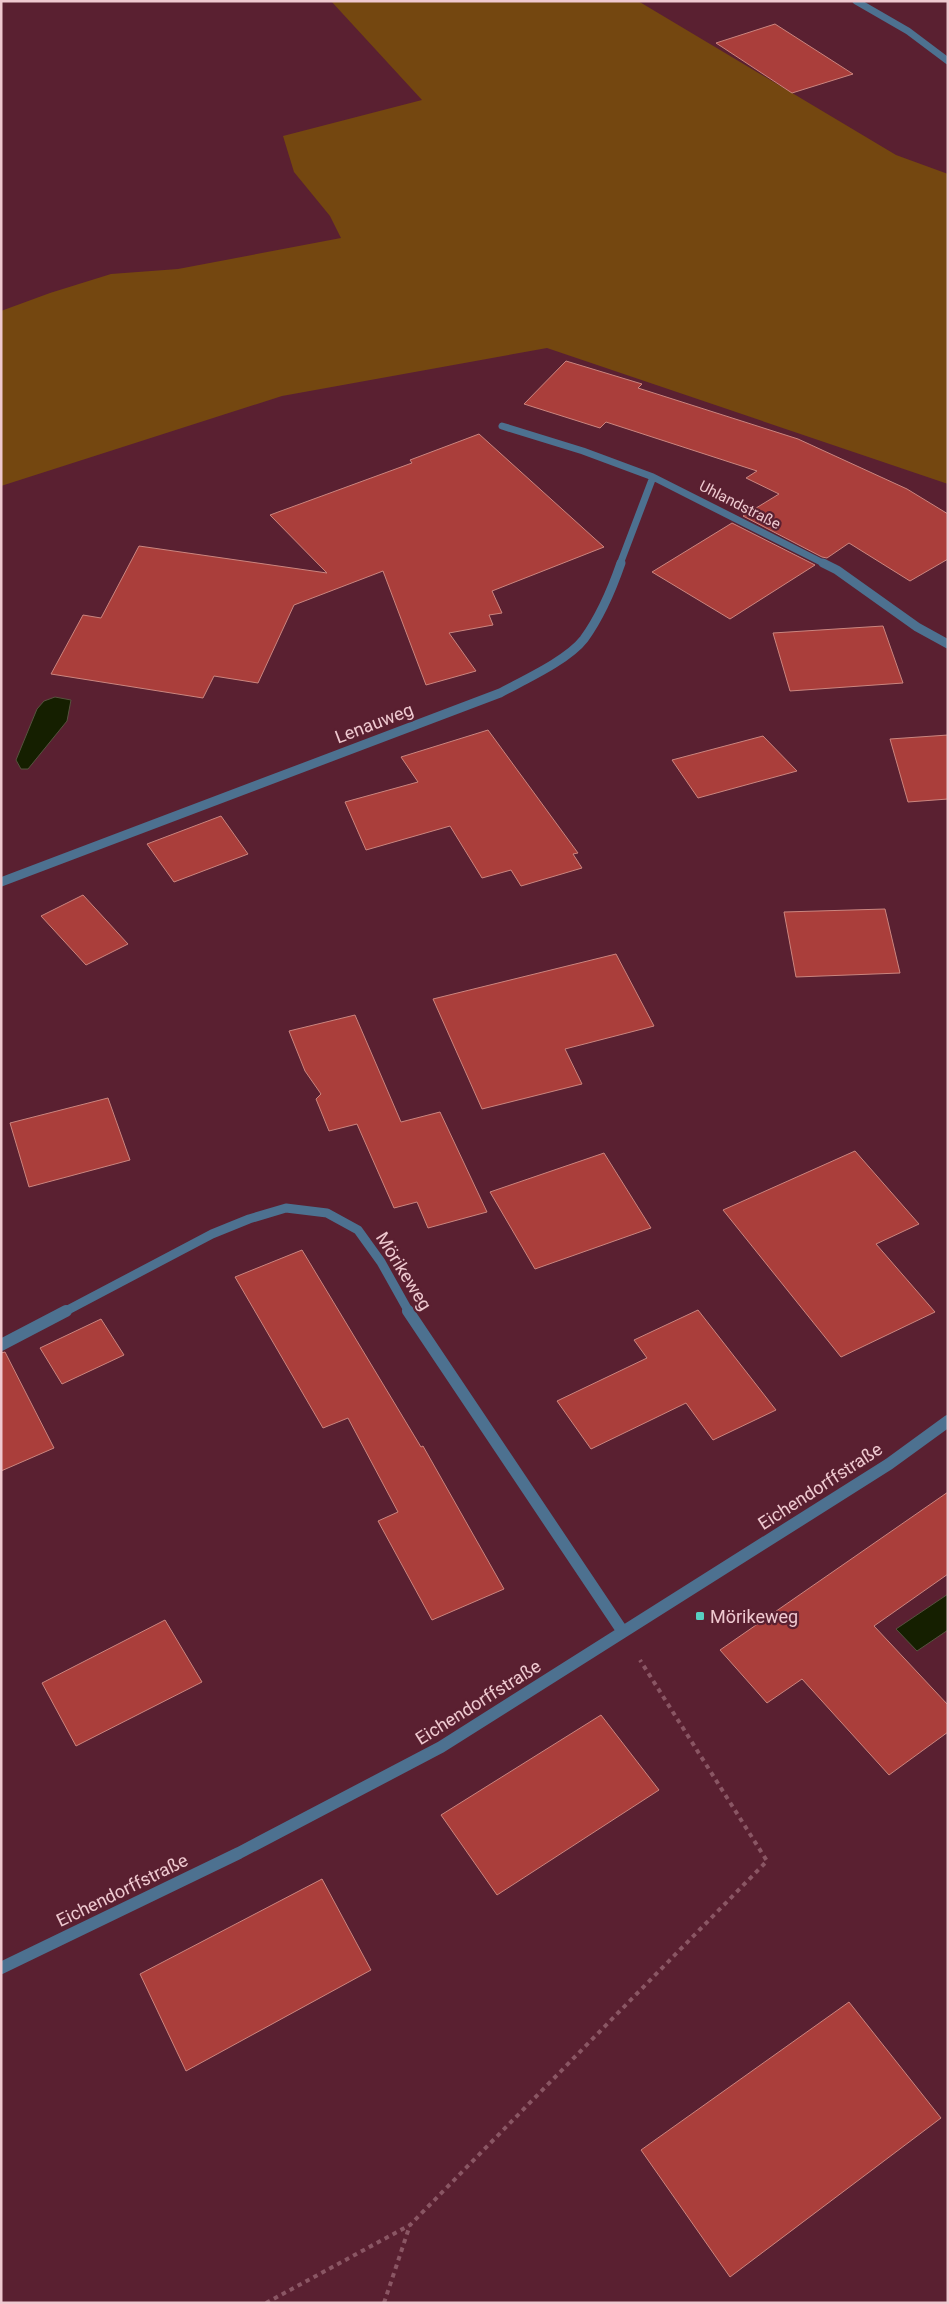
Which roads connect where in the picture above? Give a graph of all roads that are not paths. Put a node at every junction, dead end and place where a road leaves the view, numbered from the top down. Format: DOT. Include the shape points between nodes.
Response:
graph roads {
  1 [pos="856,1"];
  2 [pos="948,60"];
  3 [pos="502,426"];
  4 [pos="653,476"];
  5 [pos="948,644"];
  6 [pos="1,882"];
  7 [pos="1,1345"];
  8 [pos="948,1421"];
  9 [pos="623,1632"];
  10 [pos="1,1968"];
  1 -- 2 [label="street" via="908,31"];
  3 -- 4 [label="street, Uhlandstraße"];
  4 -- 5 [label="street, Uhlandstraße" via="838,570 918,627"];
  4 -- 6 [label="street, Lenauweg" via="613,586 584,640 553,664 500,693"];
  7 -- 9 [label="street, Mörikeweg" via="196,1242 249,1219 286,1208 327,1212 358,1230 381,1262 408,1311"];
  8 -- 9 [label="street, Eichendorffstraße" via="889,1464"];
  9 -- 10 [label="street, Eichendorffstraße" via="441,1748 239,1853"];
}
